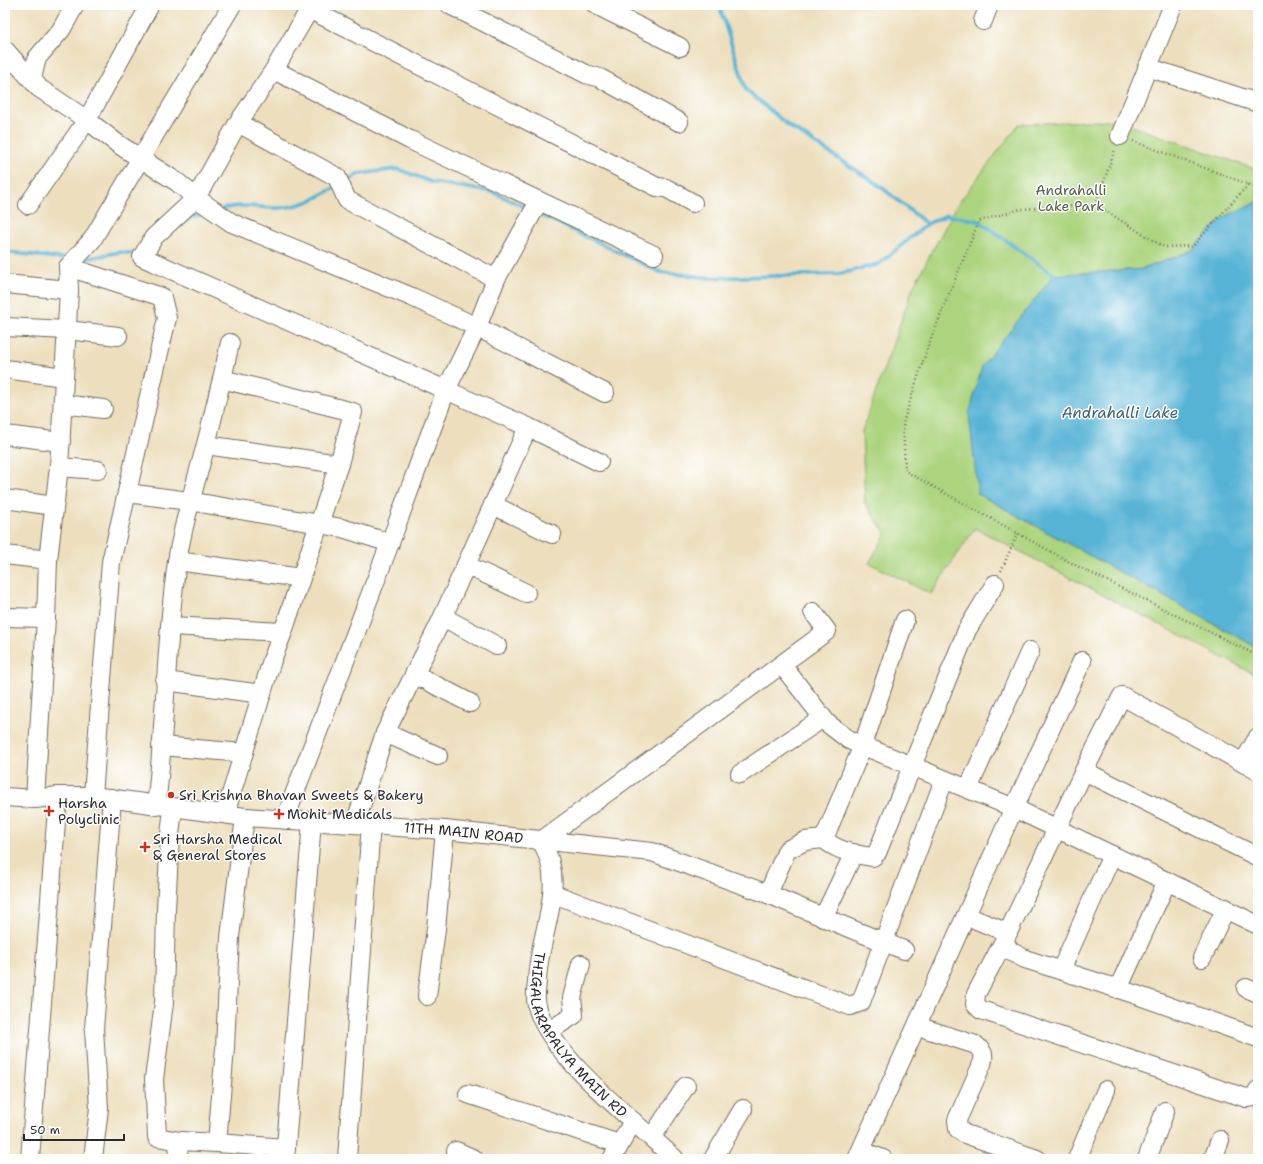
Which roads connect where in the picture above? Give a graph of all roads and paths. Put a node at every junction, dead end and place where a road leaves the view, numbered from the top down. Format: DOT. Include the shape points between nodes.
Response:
graph roads {
  1 [pos="75,5"];
  2 [pos="150,5"];
  3 [pos="232,5"];
  4 [pos="450,5"];
  5 [pos="596,5"];
  6 [pos="1174,5"];
  7 [pos="311,7"];
  8 [pos="680,47"];
  9 [pos="5,50"];
  10 [pos="1147,67"];
  11 [pos="274,70"];
  12 [pos="39,88"];
  13 [pos="1258,103"];
  14 [pos="87,120"];
  15 [pos="679,122"];
  16 [pos="238,123"];
  17 [pos="1120,136"];
  18 [pos="142,158"];
  19 [pos="1248,185"];
  20 [pos="1258,188"];
  21 [pos="196,198"];
  22 [pos="693,203"];
  23 [pos="28,205"];
  24 [pos="1096,205"];
  25 [pos="535,208"];
  26 [pos="654,255"];
  27 [pos="68,267"];
  28 [pos="496,279"];
  29 [pos="5,284"];
  30 [pos="69,290"];
  31 [pos="5,327"];
  32 [pos="477,327"];
  33 [pos="67,330"];
  34 [pos="118,336"];
  35 [pos="230,343"];
  36 [pos="5,369"];
  37 [pos="64,376"];
  38 [pos="222,379"];
  39 [pos="446,390"];
  40 [pos="605,393"];
  41 [pos="62,404"];
  42 [pos="103,409"];
  43 [pos="528,427"];
  44 [pos="5,435"];
  45 [pos="61,442"];
  46 [pos="206,445"];
  47 [pos="599,462"];
  48 [pos="339,464"];
  49 [pos="59,467"];
  50 [pos="98,470"];
  51 [pos="127,493"];
  52 [pos="5,500"];
  53 [pos="189,501"];
  54 [pos="493,505"];
  55 [pos="54,506"];
  56 [pos="320,524"];
  57 [pos="1018,532"];
  58 [pos="552,534"];
  59 [pos="390,543"];
  60 [pos="5,555"];
  61 [pos="48,560"];
  62 [pos="177,561"];
  63 [pos="466,565"];
  64 [pos="301,578"];
  65 [pos="995,584"];
  66 [pos="526,593"];
  67 [pos="813,612"];
  68 [pos="5,617"];
  69 [pos="443,617"];
  70 [pos="46,618"];
  71 [pos="905,620"];
  72 [pos="170,626"];
  73 [pos="284,632"];
  74 [pos="497,646"];
  75 [pos="1030,651"];
  76 [pos="1258,656"];
  77 [pos="1082,661"];
  78 [pos="782,665"];
  79 [pos="414,674"];
  80 [pos="165,681"];
  81 [pos="262,694"];
  82 [pos="470,703"];
  83 [pos="823,718"];
  84 [pos="385,733"];
  85 [pos="1258,737"];
  86 [pos="863,745"];
  87 [pos="161,746"];
  88 [pos="244,753"];
  89 [pos="438,756"];
  90 [pos="912,766"];
  91 [pos="1250,767"];
  92 [pos="1084,771"];
  93 [pos="740,774"];
  94 [pos="944,780"];
  95 [pos="968,789"];
  96 [pos="58,796"];
  97 [pos="93,796"];
  98 [pos="112,798"];
  99 [pos="35,799"];
  100 [pos="7,802"];
  101 [pos="156,806"];
  102 [pos="174,808"];
  103 [pos="1014,808"];
  104 [pos="225,814"];
  105 [pos="245,817"];
  106 [pos="286,820"];
  107 [pos="312,821"];
  108 [pos="363,824"];
  109 [pos="1056,829"];
  110 [pos="445,830"];
  111 [pos="824,839"];
  112 [pos="541,841"];
  113 [pos="854,853"];
  114 [pos="1112,855"];
  115 [pos="1258,857"];
  116 [pos="1167,881"];
  117 [pos="554,894"];
  118 [pos="768,894"];
  119 [pos="1226,908"];
  120 [pos="823,918"];
  121 [pos="974,919"];
  122 [pos="1258,925"];
  123 [pos="1006,937"];
  124 [pos="884,943"];
  125 [pos="904,950"];
  126 [pos="1202,958"];
  127 [pos="582,964"];
  128 [pos="1061,970"];
  129 [pos="1118,989"];
  130 [pos="428,996"];
  131 [pos="917,1026"];
  132 [pos="549,1031"];
  133 [pos="1258,1038"];
  134 [pos="686,1086"];
  135 [pos="1106,1090"];
  136 [pos="1258,1090"];
  137 [pos="468,1094"];
  138 [pos="743,1109"];
  139 [pos="1165,1111"];
  140 [pos="633,1121"];
  141 [pos="652,1136"];
  142 [pos="1220,1140"];
  143 [pos="180,1141"];
  144 [pos="217,1144"];
  145 [pos="456,1151"];
  146 [pos="616,1151"];
  147 [pos="286,1153"];
  148 [pos="859,1155"];
  149 [pos="30,1159"];
  150 [pos="93,1159"];
  151 [pos="177,1159"];
  152 [pos="347,1159"];
  153 [pos="474,1159"];
  154 [pos="675,1159"];
  155 [pos="712,1159"];
  156 [pos="883,1159"];
  157 [pos="1037,1159"];
  158 [pos="1077,1159"];
  159 [pos="1147,1159"];
  160 [pos="1214,1159"];
  1 -- 12 [label="street" via="61,30 37,58 32,78"];
  2 -- 14 [label="street"];
  3 -- 18 [label="street"];
  4 -- 15 [label="street" via="586,74 600,78"];
  5 -- 8 [label="street"];
  6 -- 10 [label="street"];
  7 -- 11 [label="street"];
  7 -- 22 [label="street" via="657,187 666,188"];
  9 -- 12 [label="street"];
  10 -- 13 [label="street"];
  10 -- 17 [label="street"];
  11 -- 16 [label="street"];
  11 -- 25 [label="street"];
  12 -- 14 [label="street"];
  14 -- 18 [label="street" via="118,144"];
  14 -- 23 [label="street"];
  16 -- 21 [label="street"];
  16 -- 28 [label="street" via="338,177 348,200"];
  17 -- 19 [label="path"];
  17 -- 24 [label="path"];
  18 -- 21 [label="street"];
  18 -- 27 [label="street" via="92,240"];
  19 -- 20 [label="path"];
  19 -- 24 [label="path" via="1193,246 1164,247"];
  21 -- 32 [label="street" via="232,223 412,297"];
  21 -- 39 [label="street" via="154,237 142,257"];
  24 -- 57 [label="path" via="1021,209 979,221 928,346 903,423 905,471"];
  25 -- 26 [label="street"];
  25 -- 28 [label="street"];
  27 -- 30 [label="street"];
  27 -- 51 [label="street" via="162,297 167,318"];
  28 -- 32 [label="street"];
  29 -- 30 [label="street"];
  30 -- 33 [label="street"];
  31 -- 33 [label="street"];
  32 -- 39 [label="street"];
  32 -- 40 [label="street"];
  33 -- 34 [label="street"];
  33 -- 37 [label="street"];
  35 -- 38 [label="street"];
  36 -- 37 [label="street"];
  37 -- 41 [label="street"];
  38 -- 46 [label="street"];
  38 -- 48 [label="street" via="353,412"];
  39 -- 43 [label="street"];
  39 -- 59 [label="street"];
  41 -- 42 [label="street"];
  41 -- 45 [label="street"];
  43 -- 47 [label="street"];
  43 -- 54 [label="street"];
  44 -- 45 [label="street"];
  45 -- 49 [label="street"];
  46 -- 48 [label="street"];
  46 -- 53 [label="street"];
  48 -- 56 [label="street"];
  49 -- 50 [label="street"];
  49 -- 55 [label="street"];
  51 -- 53 [label="street"];
  51 -- 97 [label="street" via="111,562"];
  52 -- 55 [label="street"];
  53 -- 56 [label="street"];
  53 -- 62 [label="street"];
  54 -- 58 [label="street"];
  54 -- 63 [label="street"];
  55 -- 61 [label="street"];
  56 -- 59 [label="street"];
  56 -- 64 [label="street"];
  57 -- 65 [label="path"];
  57 -- 76 [label="path" via="1077,566"];
  59 -- 106 [label="street"];
  60 -- 61 [label="street"];
  61 -- 70 [label="street"];
  62 -- 64 [label="street"];
  62 -- 72 [label="street"];
  63 -- 66 [label="street"];
  63 -- 69 [label="street"];
  64 -- 73 [label="street"];
  65 -- 90 [label="street" via="967,630"];
  67 -- 78 [label="street" via="828,631"];
  68 -- 70 [label="street"];
  69 -- 74 [label="street"];
  69 -- 79 [label="street"];
  70 -- 99 [label="street"];
  71 -- 86 [label="street"];
  72 -- 73 [label="street"];
  72 -- 80 [label="street"];
  73 -- 81 [label="street"];
  75 -- 95 [label="street"];
  77 -- 103 [label="street"];
  78 -- 83 [label="street"];
  78 -- 112 [label="street"];
  79 -- 82 [label="street"];
  79 -- 84 [label="street"];
  80 -- 81 [label="street"];
  80 -- 87 [label="street"];
  81 -- 88 [label="street"];
  83 -- 86 [label="street" via="848,740"];
  83 -- 93 [label="street"];
  84 -- 89 [label="street"];
  84 -- 108 [label="street"];
  85 -- 91 [label="street"];
  86 -- 90 [label="street"];
  86 -- 111 [label="street"];
  87 -- 88 [label="street"];
  87 -- 101 [label="street"];
  88 -- 104 [label="street"];
  90 -- 94 [label="street"];
  90 -- 113 [label="street" via="877,852 873,857"];
  91 -- 92 [label="street" via="1122,696"];
  92 -- 109 [label="street"];
  92 -- 115 [label="street"];
  94 -- 95 [label="street"];
  94 -- 124 [label="street"];
  95 -- 103 [label="street"];
  96 -- 97 [label="street, 11TH MAIN ROAD"];
  96 -- 99 [label="street, 11TH MAIN ROAD"];
  96 -- 149 [label="street"];
  97 -- 98 [label="street, 11TH MAIN ROAD"];
  98 -- 101 [label="street, 11TH MAIN ROAD"];
  98 -- 150 [label="street" via="94,1029 99,1108"];
  99 -- 100 [label="street, 11TH MAIN ROAD"];
  101 -- 102 [label="street, 11TH MAIN ROAD"];
  102 -- 104 [label="street, 11TH MAIN ROAD"];
  102 -- 143 [label="street" via="170,835 164,1003 154,1079 157,1137"];
  103 -- 109 [label="street"];
  103 -- 131 [label="street"];
  104 -- 105 [label="street, 11TH MAIN ROAD"];
  105 -- 106 [label="street, 11TH MAIN ROAD"];
  105 -- 144 [label="street" via="230,936"];
  106 -- 107 [label="street, 11TH MAIN ROAD"];
  107 -- 108 [label="street, 11TH MAIN ROAD"];
  107 -- 147 [label="street"];
  108 -- 110 [label="street, 11TH MAIN ROAD"];
  108 -- 152 [label="street"];
  109 -- 114 [label="street"];
  109 -- 123 [label="street"];
  110 -- 112 [label="street, 11TH MAIN ROAD"];
  110 -- 130 [label="street"];
  111 -- 113 [label="street"];
  111 -- 118 [label="street" via="805,841 787,850"];
  112 -- 117 [label="street, THIGALARAPALYA MAIN RD" via="548,852 553,871"];
  112 -- 118 [label="street, 11TH MAIN ROAD" via="652,852"];
  113 -- 120 [label="street"];
  114 -- 116 [label="street"];
  114 -- 128 [label="street"];
  116 -- 119 [label="street"];
  116 -- 129 [label="street"];
  117 -- 124 [label="street" via="850,1006 861,1002"];
  117 -- 132 [label="street, THIGALARAPALYA MAIN RD" via="537,962 537,1005"];
  118 -- 120 [label="street, 11TH MAIN ROAD"];
  119 -- 122 [label="street"];
  119 -- 126 [label="street"];
  120 -- 124 [label="street, 11TH MAIN ROAD"];
  121 -- 123 [label="street"];
  123 -- 128 [label="street" via="1010,951 1025,959"];
  123 -- 136 [label="street" via="976,994 975,1004 981,1010 1246,1098 1254,1097"];
  124 -- 125 [label="street, 11TH MAIN ROAD"];
  127 -- 132 [label="street" via="572,998 574,1015"];
  128 -- 129 [label="street"];
  129 -- 133 [label="street"];
  131 -- 148 [label="street"];
  131 -- 157 [label="street" via="976,1045 983,1051 982,1064 957,1120 958,1129 965,1134"];
  132 -- 140 [label="street, THIGALARAPALYA MAIN RD" via="570,1061"];
  134 -- 141 [label="street"];
  135 -- 158 [label="street"];
  137 -- 146 [label="street"];
  138 -- 155 [label="street"];
  139 -- 159 [label="street"];
  140 -- 141 [label="street, THIGALARAPALYA MAIN RD"];
  140 -- 146 [label="street"];
  141 -- 154 [label="street, THIGALARAPALYA MAIN RD"];
  142 -- 160 [label="street"];
  143 -- 144 [label="street"];
  143 -- 151 [label="street"];
  144 -- 147 [label="street"];
  145 -- 153 [label="street"];
  148 -- 156 [label="street"];
}
